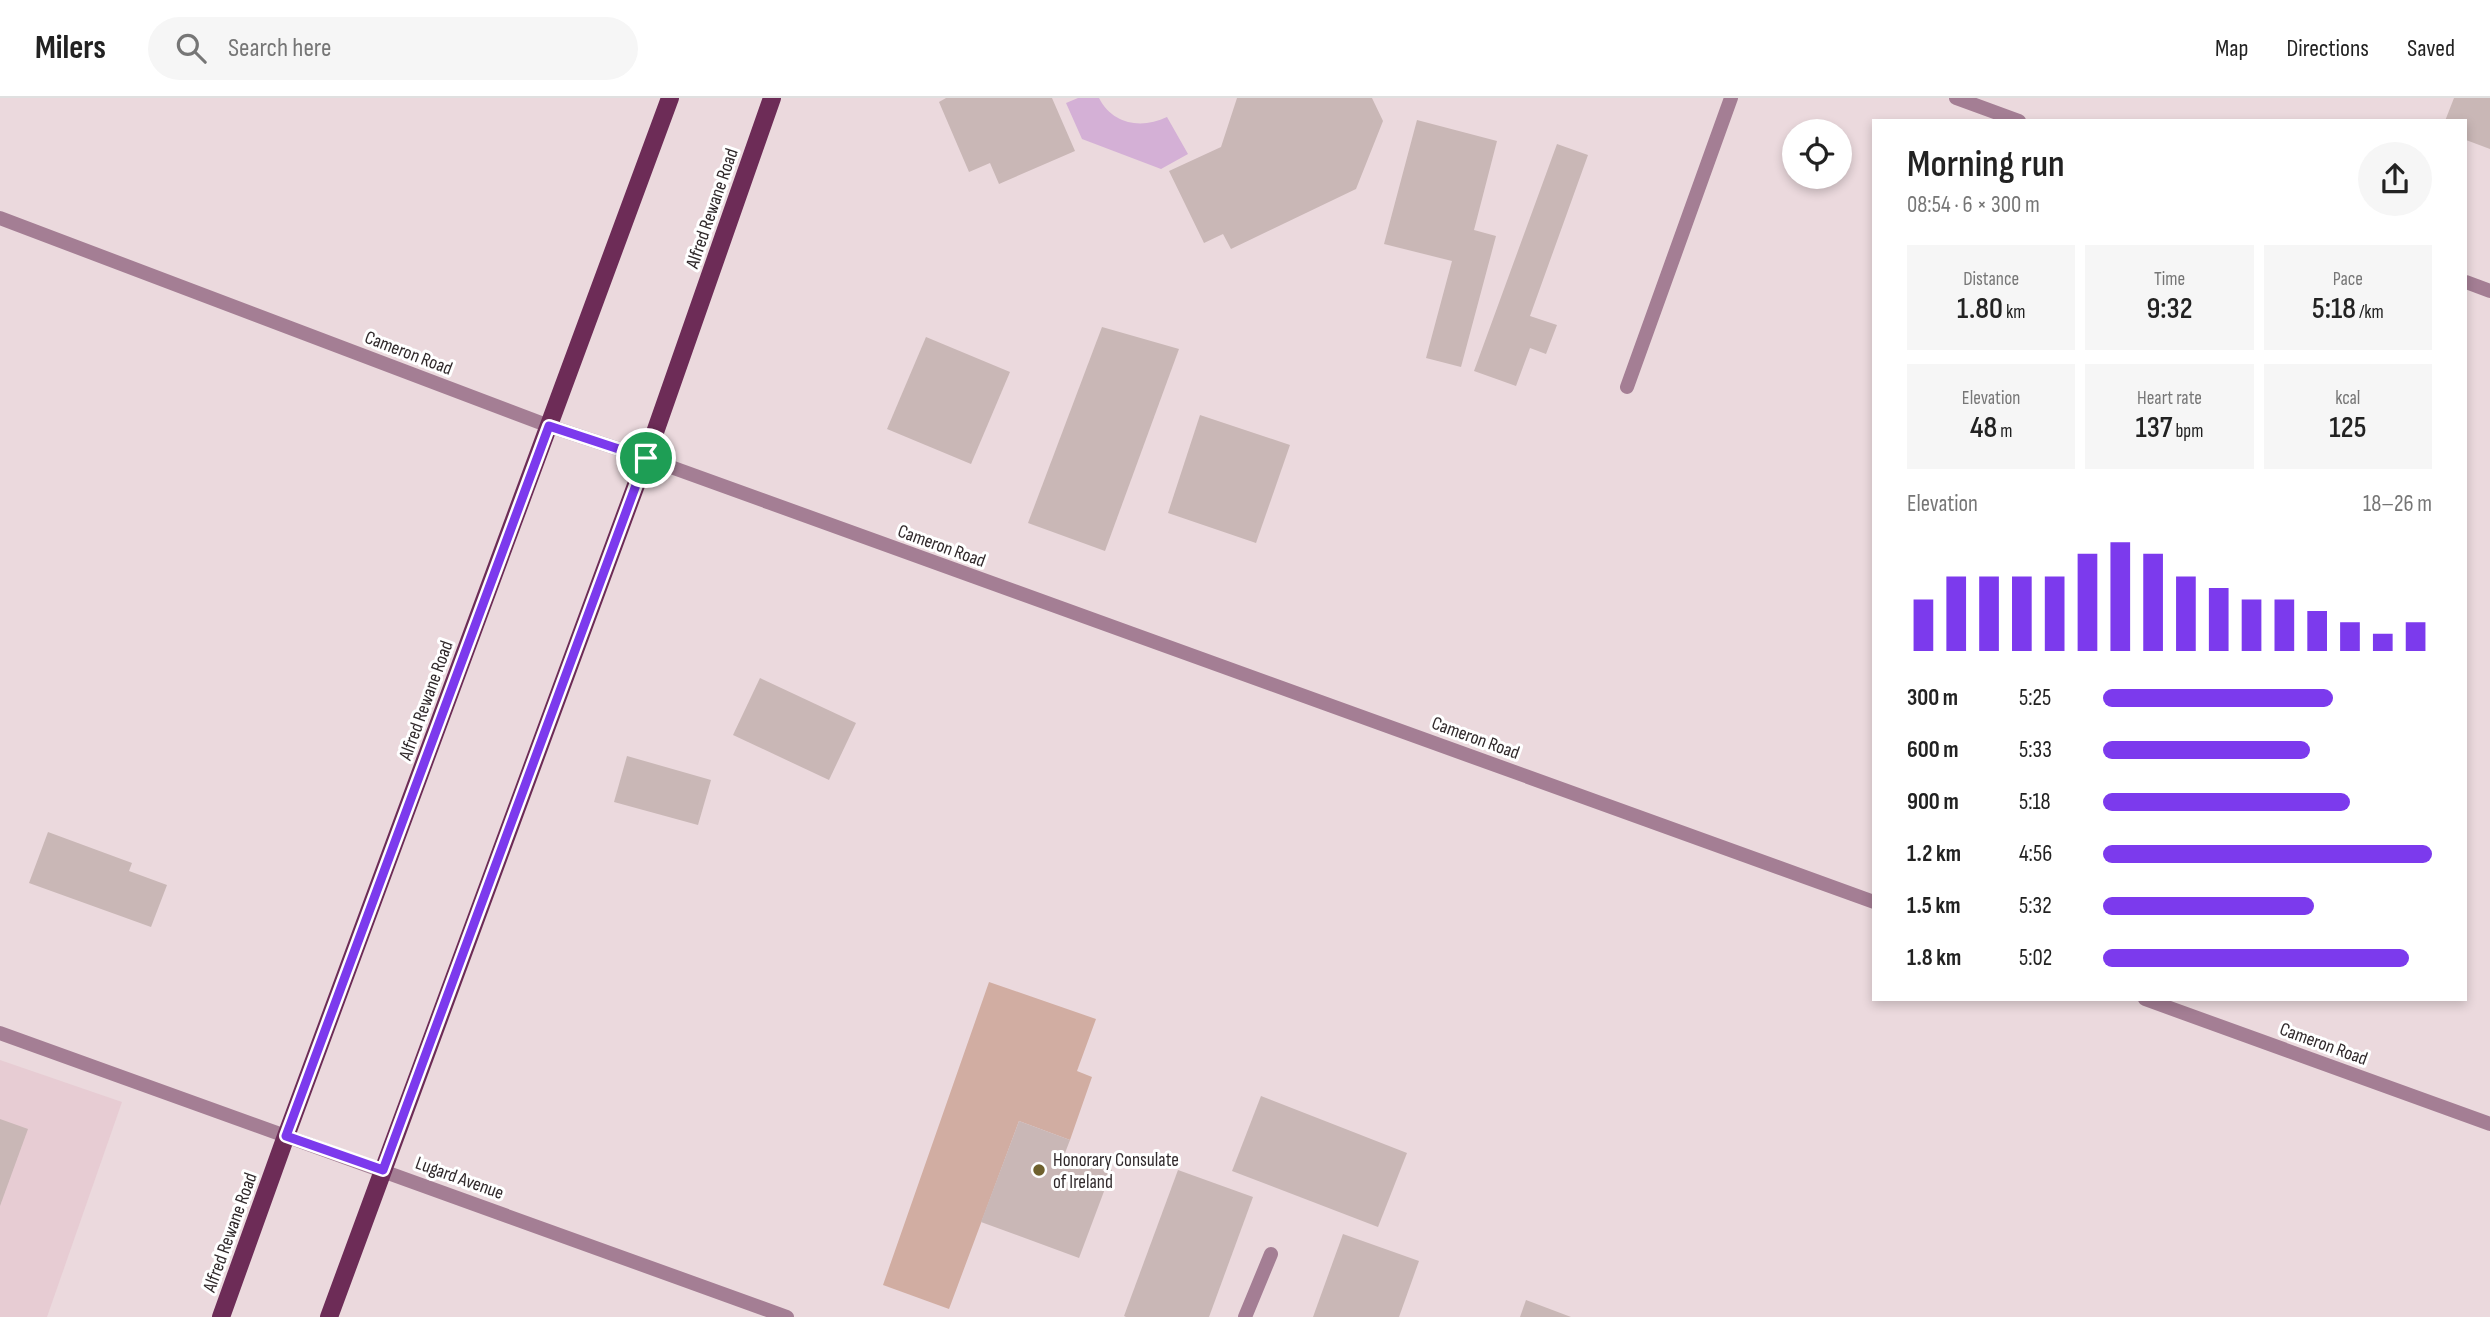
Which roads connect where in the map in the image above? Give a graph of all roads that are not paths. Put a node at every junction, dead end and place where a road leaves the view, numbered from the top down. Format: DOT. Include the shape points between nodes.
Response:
graph roads {
  1 [pos="670,98"];
  2 [pos="772,98"];
  3 [pos="1731,98"];
  4 [pos="1956,98"];
  5 [pos="2014,119"];
  6 [pos="0,218"];
  7 [pos="2467,282"];
  8 [pos="2490,291"];
  9 [pos="1627,387"];
  10 [pos="549,426"];
  11 [pos="646,458"];
  12 [pos="1872,901"];
  13 [pos="2151,1001"];
  14 [pos="0,1033"];
  15 [pos="2490,1124"];
  16 [pos="286,1136"];
  17 [pos="383,1170"];
  18 [pos="1271,1254"];
  19 [pos="221,1317"];
  20 [pos="329,1317"];
  21 [pos="787,1317"];
  22 [pos="1245,1317"];
  1 -- 10 [label="main road, Alfred Rewane Road"];
  2 -- 11 [label="main road, Alfred Rewane Road"];
  3 -- 9 [label="street"];
  4 -- 5 [label="street"];
  6 -- 10 [label="street, Cameron Road"];
  7 -- 8 [label="street"];
  10 -- 11 [label="street, Cameron Road"];
  10 -- 16 [label="main road, Alfred Rewane Road"];
  11 -- 12 [label="street, Cameron Road"];
  11 -- 17 [label="main road, Alfred Rewane Road"];
  13 -- 15 [label="street, Cameron Road"];
  14 -- 16 [label="street, Lugard Avenue"];
  16 -- 17 [label="street, Lugard Avenue"];
  16 -- 19 [label="main road, Alfred Rewane Road"];
  17 -- 20 [label="main road, Alfred Rewane Road"];
  17 -- 21 [label="street, Lugard Avenue"];
  18 -- 22 [label="street"];
}
